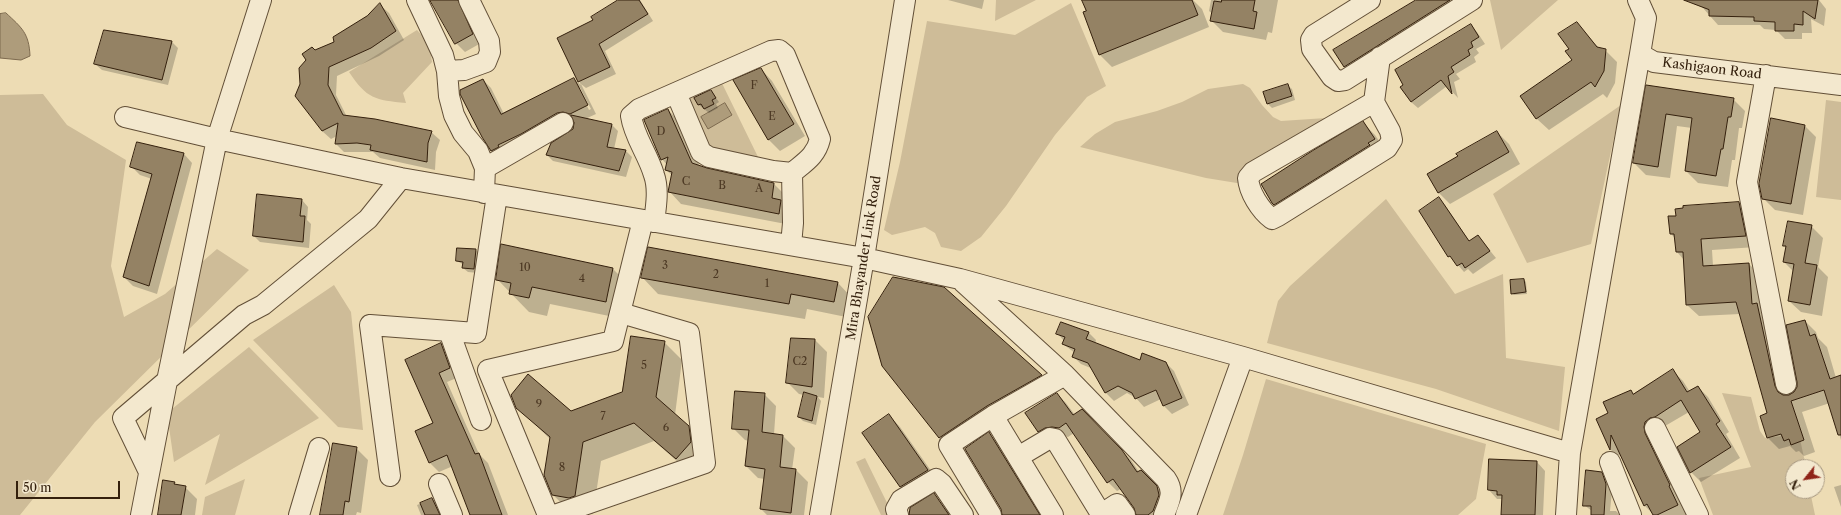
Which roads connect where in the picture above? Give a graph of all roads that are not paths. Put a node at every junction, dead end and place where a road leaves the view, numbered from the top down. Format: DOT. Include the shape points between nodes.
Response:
graph roads {
  1 [pos="261,0"];
  2 [pos="417,0"];
  3 [pos="469,0"];
  4 [pos="905,0"];
  5 [pos="1370,0"];
  6 [pos="1472,0"];
  7 [pos="1638,0"];
  8 [pos="1640,54"];
  9 [pos="1380,57"];
  10 [pos="447,71"];
  11 [pos="1766,75"];
  12 [pos="1841,85"];
  13 [pos="676,93"];
  14 [pos="1374,102"];
  15 [pos="125,117"];
  16 [pos="563,123"];
  17 [pos="217,139"];
  18 [pos="484,168"];
  19 [pos="792,173"];
  20 [pos="401,178"];
  21 [pos="491,194"];
  22 [pos="649,221"];
  23 [pos="791,245"];
  24 [pos="864,258"];
  25 [pos="960,279"];
  26 [pos="621,313"];
  27 [pos="449,331"];
  28 [pos="1242,357"];
  29 [pos="1065,375"];
  30 [pos="167,381"];
  31 [pos="1786,384"];
  32 [pos="993,416"];
  33 [pos="481,420"];
  34 [pos="1655,428"];
  35 [pos="319,448"];
  36 [pos="1570,453"];
  37 [pos="1018,457"];
  38 [pos="1610,462"];
  39 [pos="149,472"];
  40 [pos="390,476"];
  41 [pos="439,484"];
  42 [pos="141,515"];
  43 [pos="299,515"];
  44 [pos="452,515"];
  45 [pos="548,515"];
  46 [pos="555,515"];
  47 [pos="820,515"];
  48 [pos="898,515"];
  49 [pos="963,515"];
  50 [pos="991,515"];
  51 [pos="1053,515"];
  52 [pos="1101,515"];
  53 [pos="1125,515"];
  54 [pos="1164,515"];
  55 [pos="1186,515"];
  56 [pos="1566,515"];
  57 [pos="1631,515"];
  58 [pos="1698,515"];
  1 -- 17 [label="street"];
  2 -- 10 [label="street" via="443,55"];
  3 -- 10 [label="street" via="489,41 490,52 486,62 464,70"];
  4 -- 24 [label="street, Mira Bhayander Link Road"];
  5 -- 9 [label="street" via="1314,34 1311,40 1312,49 1332,77 1338,81 1345,80"];
  6 -- 9 [label="street"];
  7 -- 8 [label="street" via="1646,18"];
  8 -- 11 [label="street, Kashigaon Road" via="1654,62"];
  8 -- 36 [label="street"];
  9 -- 14 [label="street"];
  10 -- 18 [label="street" via="454,115 462,133 478,151"];
  11 -- 12 [label="street, Kashigaon Road"];
  11 -- 31 [label="street" via="1747,182"];
  13 -- 19 [label="street" via="701,152 725,161"];
  13 -- 19 [label="street" via="771,51 779,50 785,55 820,139 818,149"];
  13 -- 22 [label="street" via="639,109 631,116 633,127 655,175 657,190"];
  14 -- 14 [label="street" via="1390,131 1392,140 1387,148 1278,216 1272,219 1265,214 1248,187 1248,178 1254,172"];
  15 -- 17 [label="street"];
  16 -- 18 [label="street"];
  17 -- 20 [label="street"];
  17 -- 30 [label="street"];
  18 -- 21 [label="street"];
  19 -- 23 [label="street"];
  20 -- 21 [label="street"];
  20 -- 30 [label="street" via="368,219 263,305 244,315"];
  21 -- 22 [label="street"];
  21 -- 27 [label="street" via="476,333"];
  22 -- 23 [label="street"];
  22 -- 26 [label="street"];
  23 -- 24 [label="street"];
  24 -- 25 [label="street"];
  24 -- 47 [label="street, Mira Bhayander Link Road"];
  25 -- 28 [label="street"];
  25 -- 29 [label="street"];
  26 -- 45 [label="street" via="613,341 488,370"];
  26 -- 46 [label="street" via="689,333 705,463"];
  27 -- 33 [label="street"];
  27 -- 40 [label="street" via="370,325"];
  28 -- 36 [label="street"];
  28 -- 55 [label="street"];
  29 -- 32 [label="street"];
  29 -- 54 [label="street" via="1166,479 1172,494"];
  30 -- 39 [label="street"];
  30 -- 39 [label="street" via="123,418"];
  32 -- 37 [label="street"];
  32 -- 50 [label="street" via="949,445"];
  34 -- 58 [label="street"];
  35 -- 43 [label="street"];
  36 -- 56 [label="street"];
  37 -- 51 [label="street"];
  37 -- 52 [label="street" via="1050,438 1055,439"];
  38 -- 57 [label="street"];
  39 -- 42 [label="street"];
  41 -- 44 [label="street"];
  48 -- 49 [label="street" via="896,509 901,500 936,479"];
  52 -- 53 [label="street" via="1117,504"];
}
